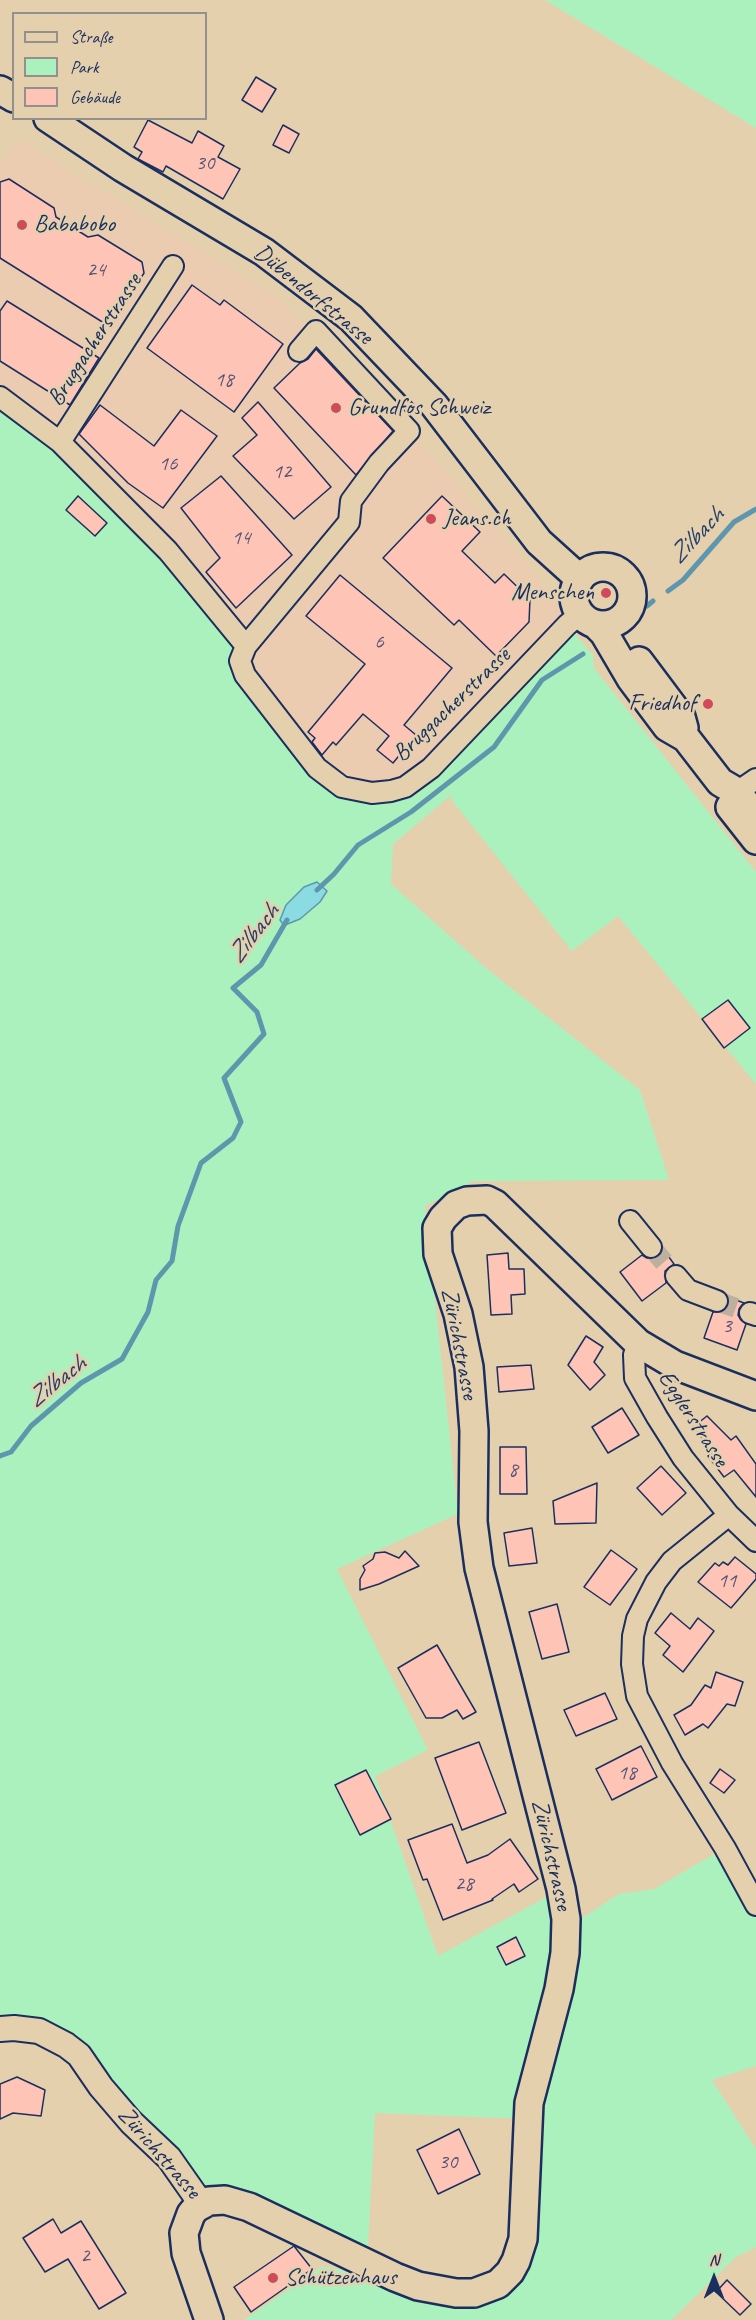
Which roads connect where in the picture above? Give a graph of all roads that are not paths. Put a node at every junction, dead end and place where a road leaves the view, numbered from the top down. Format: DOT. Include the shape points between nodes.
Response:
graph roads {
  1 [pos="51,120"];
  2 [pos="173,266"];
  3 [pos="299,351"];
  4 [pos="0,397"];
  5 [pos="60,442"];
  6 [pos="580,579"];
  7 [pos="624,616"];
  8 [pos="588,620"];
  9 [pos="246,646"];
  10 [pos="686,738"];
  11 [pos="738,784"];
  12 [pos="756,816"];
  13 [pos="756,840"];
  14 [pos="630,1221"];
  15 [pos="651,1247"];
  16 [pos="676,1276"];
  17 [pos="717,1301"];
  18 [pos="638,1343"];
  19 [pos="756,1396"];
  20 [pos="729,1515"];
  21 [pos="756,1541"];
  22 [pos="756,1905"];
  23 [pos="0,2029"];
  24 [pos="202,2205"];
  25 [pos="209,2320"];
  1 -- 6 [label="main road, Dübendorfstrasse" via="264,252 351,318 434,405 539,542"];
  2 -- 5 [label="street, Bruggacherstrasse"];
  3 -- 9 [label="street" via="316,331 409,431 351,501 349,522"];
  4 -- 5 [label="street, Bruggacherstrasse"];
  5 -- 9 [label="street, Bruggacherstrasse" via="168,551"];
  6 -- 7 [label="main road" via="600,568 612,568 622,574 632,594 631,606"];
  6 -- 8 [label="main road" via="574,597"];
  7 -- 8 [label="main road" via="606,625"];
  7 -- 10 [label="main road" via="631,649 681,717"];
  8 -- 9 [label="street, Bruggacherstrasse" via="567,625 431,768 405,787 372,793 342,787 317,768 245,675 240,660"];
  8 -- 10 [label="main road" via="604,633 620,663 667,727"];
  10 -- 11 [label="main road"];
  11 -- 12 [label="main road"];
  11 -- 13 [label="main road" via="722,797"];
  14 -- 15 [label="street"];
  16 -- 17 [label="street" via="688,1290"];
  18 -- 19 [label="main road, Zürichstrasse" via="675,1365"];
  18 -- 20 [label="street, Egglerstrasse" via="635,1378 683,1458"];
  18 -- 24 [label="main road, Zürichstrasse" via="495,1204 487,1200 467,1201 456,1205 443,1218 437,1228 438,1254 458,1314 469,1367 474,1431 473,1522 479,1568 566,1919 559,1989 529,2103 525,2224 516,2261 505,2278 487,2290 433,2290 395,2277 249,2207 225,2200"];
  20 -- 21 [label="street, Egglerstrasse"];
  20 -- 22 [label="street" via="672,1561 656,1582 637,1619 632,1664 642,1706"];
  23 -- 24 [label="street, Zürichstrasse" via="39,2031 78,2055 131,2122 169,2158"];
  24 -- 25 [label="main road" via="187,2220 184,2244"];
}
